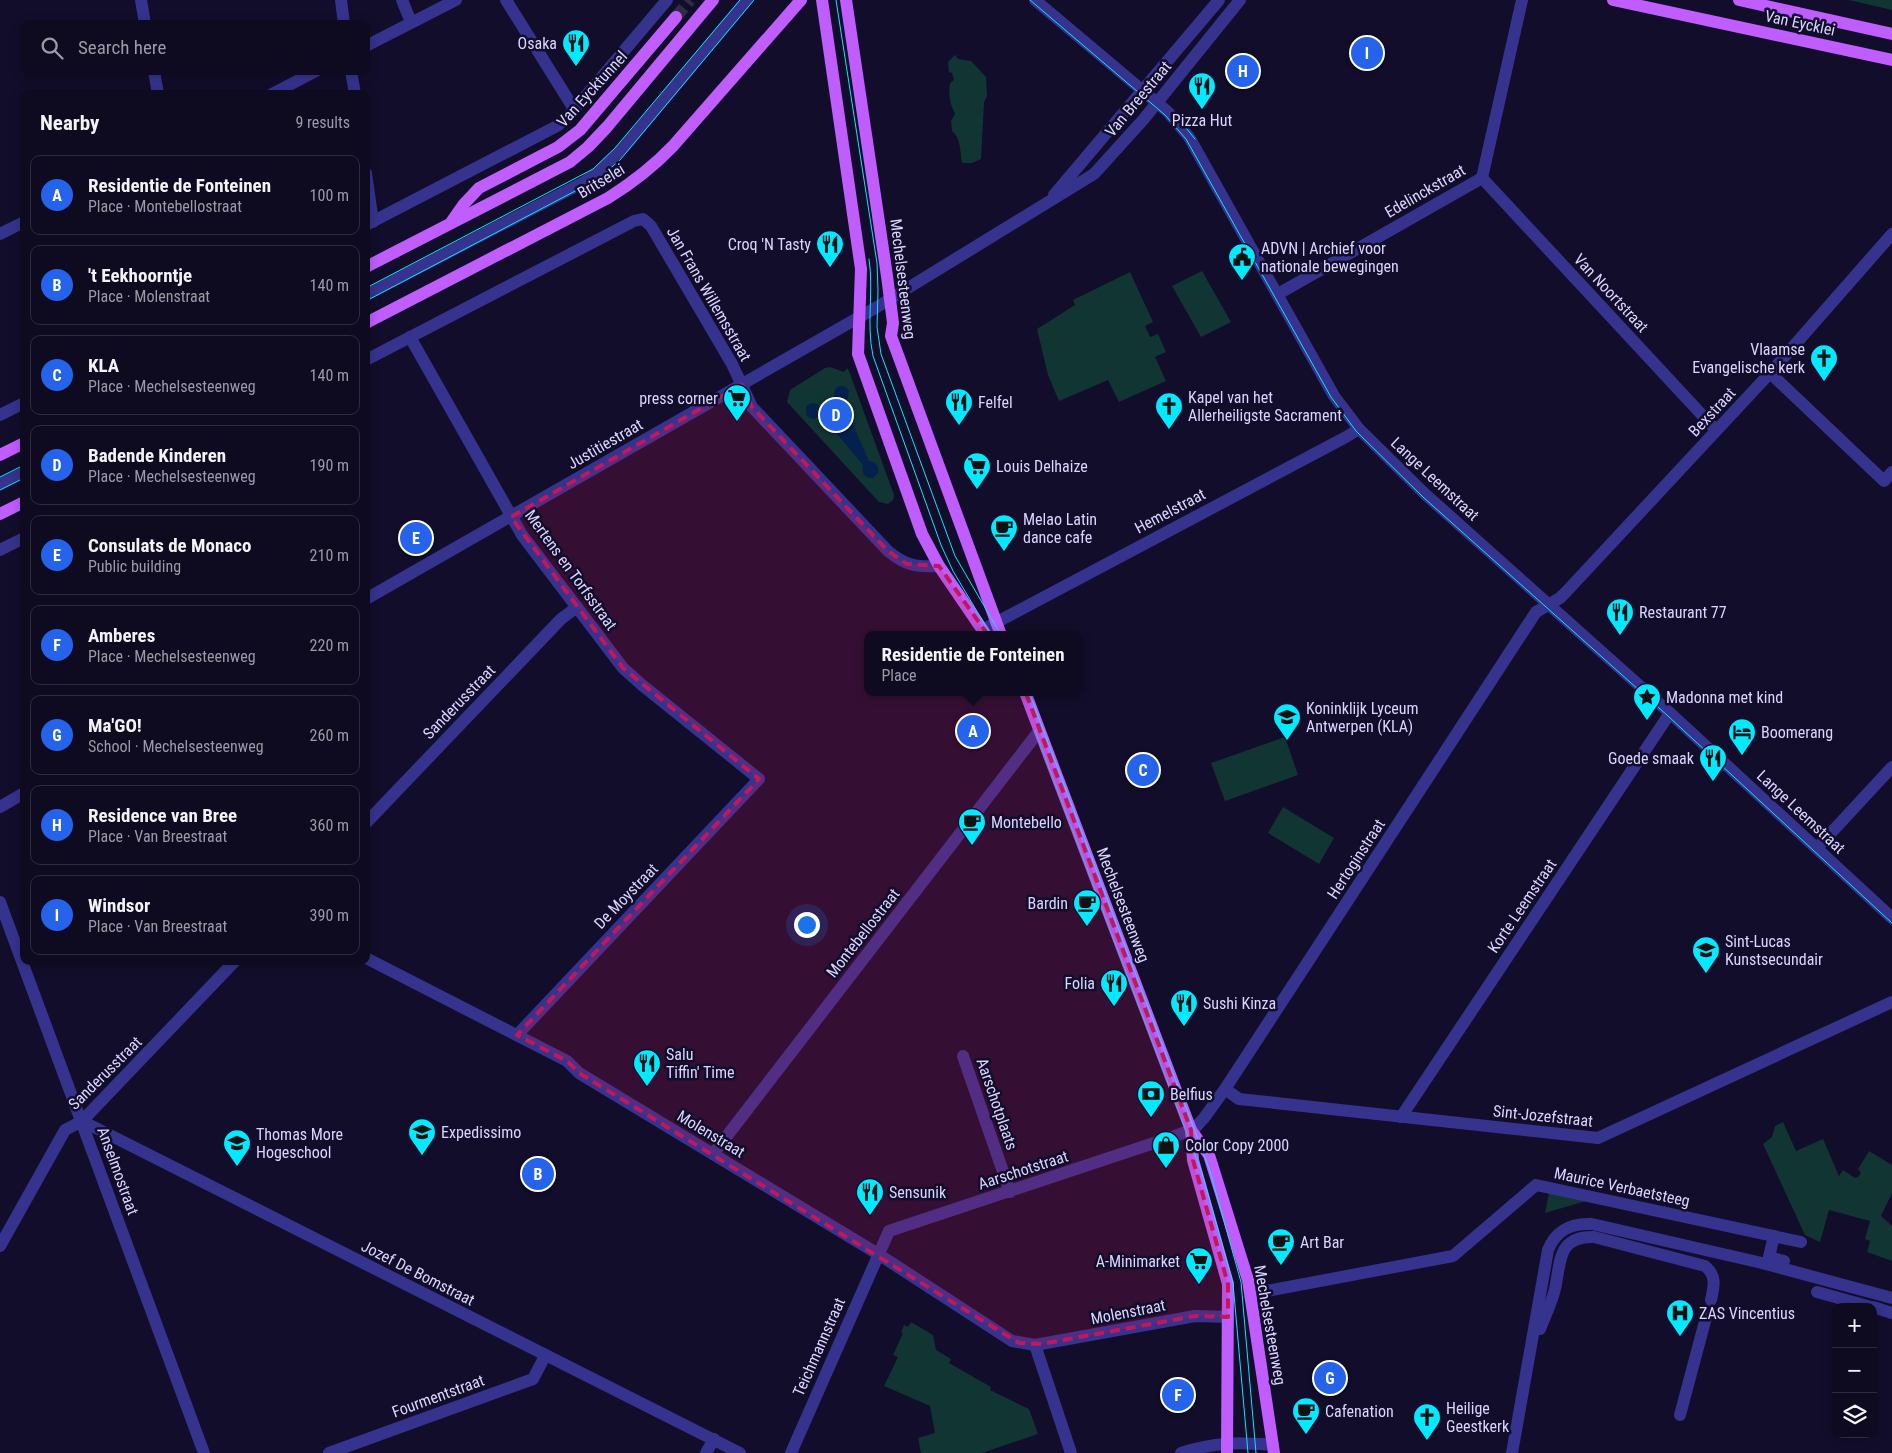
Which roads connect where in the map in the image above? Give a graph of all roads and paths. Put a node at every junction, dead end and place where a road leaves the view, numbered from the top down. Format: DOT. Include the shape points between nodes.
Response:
graph roads {
  1 [pos="141,0"];
  2 [pos="341,0"];
  3 [pos="402,0"];
  4 [pos="456,0"];
  5 [pos="506,0"];
  6 [pos="667,0"];
  7 [pos="713,0"];
  8 [pos="747,0"];
  9 [pos="802,0"];
  10 [pos="822,0"];
  11 [pos="846,0"];
  12 [pos="1035,0"];
  13 [pos="1219,0"];
  14 [pos="1240,0"];
  15 [pos="1522,0"];
  16 [pos="1614,0"];
  17 [pos="1739,0"];
  18 [pos="676,17"];
  19 [pos="145,20"];
  20 [pos="344,20"];
  21 [pos="411,22"];
  22 [pos="1892,34"];
  23 [pos="370,44"];
  24 [pos="1892,60"];
  25 [pos="155,75"];
  26 [pos="308,75"];
  27 [pos="352,75"];
  28 [pos="157,90"];
  29 [pos="280,90"];
  30 [pos="354,90"];
  31 [pos="1142,91"];
  32 [pos="1157,103"];
  33 [pos="574,109"];
  34 [pos="1482,178"];
  35 [pos="1047,204"];
  36 [pos="370,223"];
  37 [pos="451,223"];
  38 [pos="20,224"];
  39 [pos="0,234"];
  40 [pos="1892,234"];
  41 [pos="370,265"];
  42 [pos="370,293"];
  43 [pos="1278,294"];
  44 [pos="890,299"];
  45 [pos="860,318"];
  46 [pos="370,321"];
  47 [pos="410,337"];
  48 [pos="370,358"];
  49 [pos="1770,373"];
  50 [pos="742,385"];
  51 [pos="20,405"];
  52 [pos="0,415"];
  53 [pos="1359,428"];
  54 [pos="1716,430"];
  55 [pos="20,445"];
  56 [pos="0,455"];
  57 [pos="1892,472"];
  58 [pos="20,474"];
  59 [pos="0,484"];
  60 [pos="20,504"];
  61 [pos="0,514"];
  62 [pos="511,517"];
  63 [pos="20,540"];
  64 [pos="0,550"];
  65 [pos="939,566"];
  66 [pos="370,597"];
  67 [pos="1548,605"];
  68 [pos="577,607"];
  69 [pos="996,621"];
  70 [pos="983,631"];
  71 [pos="985,631"];
  72 [pos="1000,631"];
  73 [pos="1026,696"];
  74 [pos="1670,713"];
  75 [pos="1039,731"];
  76 [pos="1892,768"];
  77 [pos="759,779"];
  78 [pos="20,795"];
  79 [pos="0,807"];
  80 [pos="370,819"];
  81 [pos="1817,848"];
  82 [pos="0,902"];
  83 [pos="1892,918"];
  84 [pos="20,955"];
  85 [pos="370,960"];
  86 [pos="24,965"];
  87 [pos="231,965"];
  88 [pos="1892,1002"];
  89 [pos="517,1035"];
  90 [pos="963,1056"];
  91 [pos="1225,1089"];
  92 [pos="1400,1117"];
  93 [pos="82,1121"];
  94 [pos="1191,1130"];
  95 [pos="714,1154"];
  96 [pos="1010,1192"];
  97 [pos="1773,1242"];
  98 [pos="1801,1242"];
  99 [pos="0,1246"];
  100 [pos="878,1254"];
  101 [pos="1892,1290"];
  102 [pos="1817,1292"];
  103 [pos="1251,1294"];
  104 [pos="1892,1298"];
  105 [pos="1857,1303"];
  106 [pos="1877,1308"];
  107 [pos="1892,1312"];
  108 [pos="1228,1317"];
  109 [pos="1035,1345"];
  110 [pos="1530,1355"];
  111 [pos="545,1356"];
  112 [pos="1680,1415"];
  113 [pos="714,1439"];
  114 [pos="1227,1448"];
  115 [pos="1274,1449"];
  116 [pos="204,1453"];
  117 [pos="330,1453"];
  118 [pos="706,1453"];
  119 [pos="740,1453"];
  120 [pos="790,1453"];
  121 [pos="1071,1453"];
  122 [pos="1180,1453"];
  123 [pos="1512,1453"];
  1 -- 19 [label="street"];
  2 -- 20 [label="street"];
  3 -- 21 [label="street"];
  4 -- 21 [label="street"];
  5 -- 33 [label="street"];
  6 -- 33 [label="street"];
  7 -- 37 [label="main road, Britselei" via="588,147 570,162"];
  8 -- 42 [label="street, Britselei" via="625,146 597,173"];
  9 -- 46 [label="main road, Britselei" via="673,146 630,184"];
  10 -- 45 [label="main road" via="861,269"];
  11 -- 44 [label="main road, Mechelsesteenweg"];
  12 -- 31 [label="street, Lange Leemstraat"];
  13 -- 31 [label="street, Van Breestraat"];
  14 -- 32 [label="street, Van Breestraat"];
  15 -- 34 [label="street, Edelinckstraat"];
  16 -- 24 [label="main road, Van Eycklei"];
  17 -- 22 [label="main road, Van Eycklei"];
  18 -- 37 [label="main road, Van Eycktunnel" via="580,130 558,147 479,188"];
  21 -- 23 [label="street"];
  25 -- 28 [label="street"];
  26 -- 29 [label="street"];
  27 -- 30 [label="street"];
  31 -- 32 [label="street, Lange Leemstraat"];
  31 -- 35 [label="street, Van Breestraat"];
  32 -- 35 [label="street, Van Breestraat" via="1094,174"];
  32 -- 43 [label="street, Lange Leemstraat" via="1195,146"];
  33 -- 36 [label="street" via="557,126"];
  34 -- 43 [label="street, Edelinckstraat"];
  34 -- 54 [label="street, Van Noortstraat"];
  35 -- 44 [label="street, Van Breestraat"];
  37 -- 41 [label="main road, Britselei"];
  38 -- 39 [label="street"];
  40 -- 49 [label="street, Bexstraat"];
  43 -- 53 [label="street, Lange Leemstraat" via="1339,403"];
  44 -- 45 [label="street, Van Breestraat"];
  44 -- 69 [label="main road, Mechelsesteenweg" via="891,336 895,350"];
  45 -- 50 [label="street, Justitiestraat"];
  45 -- 65 [label="main road" via="858,354 922,534"];
  47 -- 48 [label="street"];
  47 -- 50 [label="street, Jan Frans Willemsstraat" via="643,218 651,226"];
  47 -- 62 [label="street, Mertens en Torfsstraat"];
  49 -- 54 [label="street, Bexstraat"];
  49 -- 57 [label="street" via="1884,481"];
  50 -- 62 [label="street, Justitiestraat"];
  50 -- 65 [label="street" via="752,407 888,551 917,567"];
  51 -- 52 [label="street"];
  53 -- 67 [label="street, Lange Leemstraat" via="1425,494"];
  53 -- 69 [label="street, Hemelstraat" via="1346,438"];
  54 -- 67 [label="street, Bexstraat" via="1566,592"];
  55 -- 56 [label="main road"];
  58 -- 59 [label="street"];
  60 -- 61 [label="main road"];
  62 -- 66 [label="street, Justitiestraat"];
  62 -- 68 [label="street, Mertens en Torfsstraat"];
  63 -- 64 [label="street"];
  65 -- 70 [label="main road"];
  67 -- 74 [label="street, Lange Leemstraat"];
  67 -- 91 [label="street, Hertoginstraat" via="1536,612"];
  68 -- 77 [label="street, Mertens en Torfsstraat" via="623,668 642,686"];
  68 -- 80 [label="street, Sanderusstraat" via="561,619"];
  69 -- 71 [label="street, Hemelstraat"];
  69 -- 72 [label="main road, Mechelsesteenweg"];
  73 -- 75 [label="main road, Mechelsesteenweg"];
  74 -- 81 [label="street, Lange Leemstraat"];
  74 -- 92 [label="street, Korte Leemstraat"];
  75 -- 94 [label="main road, Mechelsesteenweg"];
  75 -- 95 [label="street, Montebellostraat"];
  76 -- 81 [label="street"];
  77 -- 89 [label="street, De Moystraat"];
  78 -- 79 [label="street"];
  81 -- 83 [label="street, Lange Leemstraat"];
  82 -- 84 [label="street, Anselmostraat"];
  85 -- 89 [label="street, Molenstraat"];
  86 -- 93 [label="street, Anselmostraat"];
  87 -- 93 [label="street, Sanderusstraat"];
  88 -- 92 [label="street, Sint-Jozefstraat" via="1598,1138"];
  89 -- 95 [label="street, Molenstraat" via="567,1060 578,1073"];
  90 -- 96 [label="street, Aarschotplaats"];
  91 -- 92 [label="street, Sint-Jozefstraat" via="1239,1100"];
  91 -- 94 [label="street, Hertoginstraat"];
  93 -- 99 [label="street, Sanderusstraat" via="65,1130"];
  93 -- 111 [label="street, Jozef De Bomstraat"];
  93 -- 116 [label="street, Anselmostraat"];
  94 -- 96 [label="street, Aarschotstraat"];
  94 -- 103 [label="main road, Mechelsesteenweg" via="1209,1155"];
  94 -- 108 [label="main road, Mechelsesteenweg" via="1194,1160 1228,1284"];
  95 -- 100 [label="street, Molenstraat"];
  96 -- 100 [label="street, Aarschotstraat" via="889,1231"];
  97 -- 98 [label="street"];
  97 -- 101 [label="street" via="1769,1258"];
  97 -- 103 [label="street, Maurice Verbaetsteeg" via="1536,1185 1453,1256"];
  100 -- 109 [label="street, Molenstraat" via="1012,1341"];
  100 -- 120 [label="street, Teichmannstraat"];
  102 -- 105 [label="street"];
  103 -- 115 [label="main road, Mechelsesteenweg"];
  104 -- 110 [label="street" via="1762,1263 1592,1224 1573,1225 1557,1234 1548,1250"];
  106 -- 107 [label="street"];
  108 -- 109 [label="street, Molenstraat" via="1195,1316"];
  108 -- 114 [label="main road, Mechelsesteenweg"];
  109 -- 121 [label="street"];
  110 -- 112 [label="street" via="1555,1291 1561,1256 1570,1242 1594,1237 1705,1266 1711,1270 1714,1287"];
  110 -- 123 [label="street"];
  111 -- 113 [label="street, Jozef De Bomstraat"];
  111 -- 117 [label="street, Fourmentstraat" via="533,1379"];
  113 -- 118 [label="street"];
  113 -- 119 [label="street, Jozef De Bomstraat"];
  114 -- 115 [label="street, Mechelsesteenweg"];
  114 -- 122 [label="street" via="1205,1445"];
}
